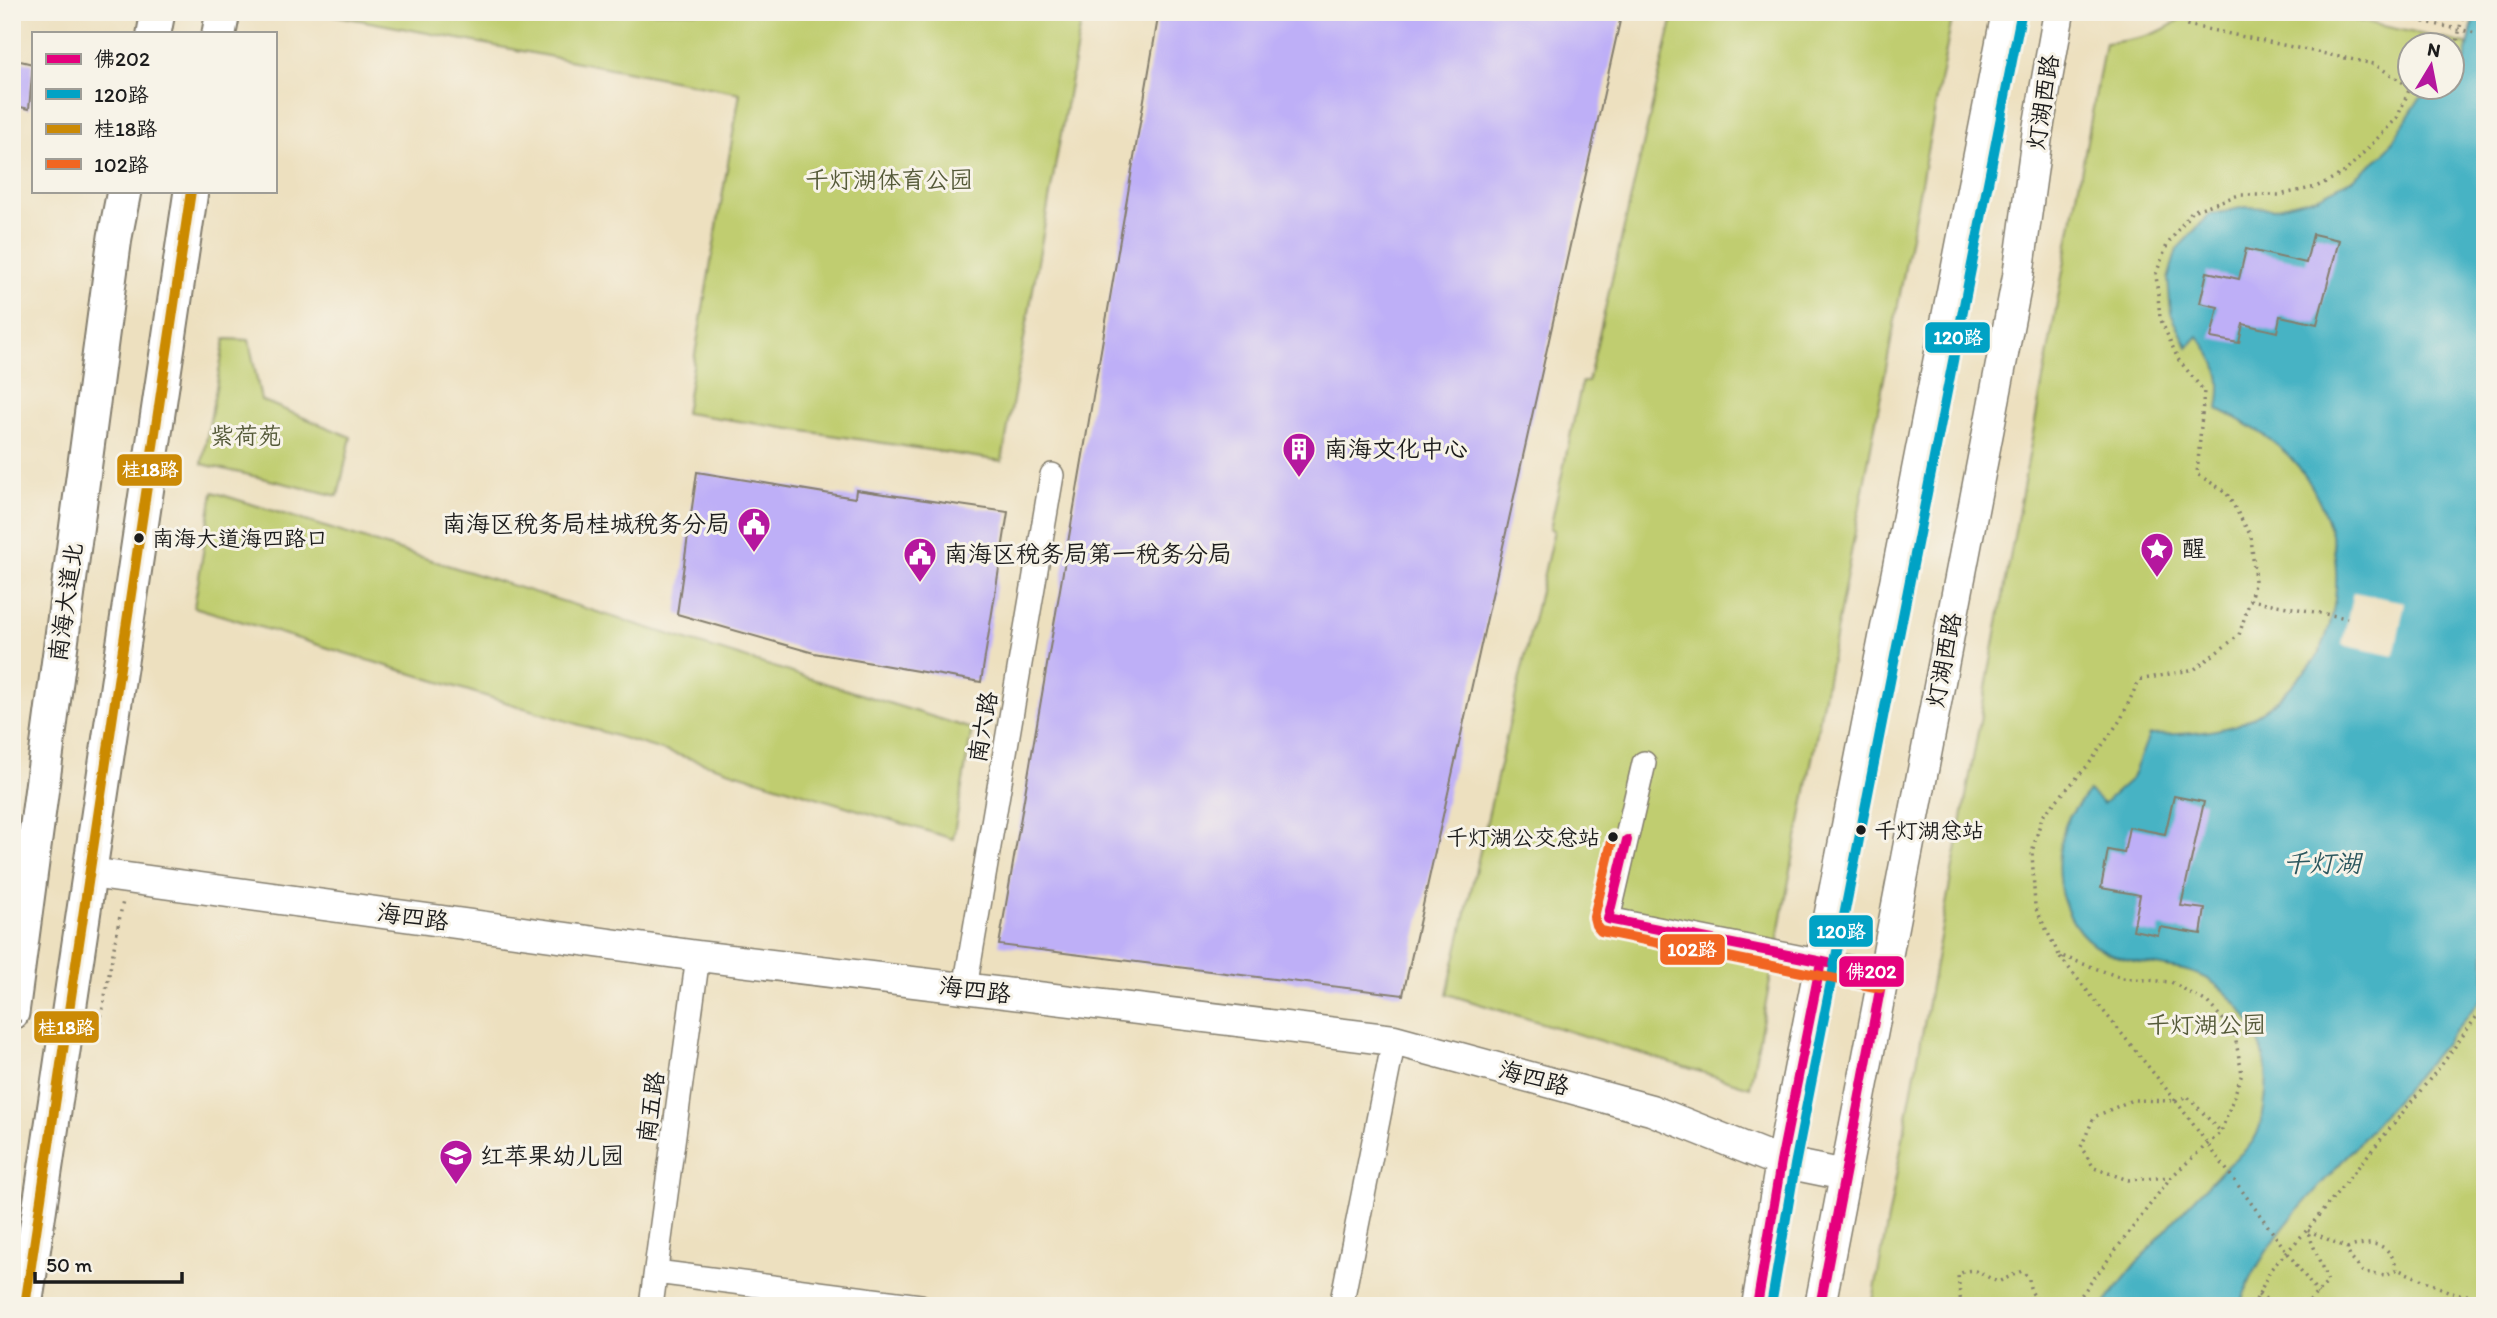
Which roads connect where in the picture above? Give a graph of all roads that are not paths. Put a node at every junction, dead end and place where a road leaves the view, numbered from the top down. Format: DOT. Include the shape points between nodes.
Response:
graph roads {
  1 [pos="158,12"];
  2 [pos="223,12"];
  3 [pos="2077,12"];
  4 [pos="2002,20"];
  5 [pos="2056,23"];
  6 [pos="154,32"];
  7 [pos="219,32"];
  8 [pos="124,192"];
  9 [pos="191,192"];
  10 [pos="1052,475"];
  11 [pos="1644,763"];
  12 [pos="22,861"];
  13 [pos="90,873"];
  14 [pos="698,956"];
  15 [pos="1821,962"];
  16 [pos="1883,974"];
  17 [pos="965,988"];
  18 [pos="12,1013"];
  19 [pos="1394,1040"];
  20 [pos="1781,1162"];
  21 [pos="1845,1175"];
  22 [pos="656,1272"];
  23 [pos="25,1306"];
  24 [pos="652,1306"];
  25 [pos="920,1306"];
  26 [pos="1340,1306"];
  27 [pos="1757,1306"];
  28 [pos="1820,1306"];
  1 -- 6 [label="highway"];
  2 -- 7 [label="highway"];
  3 -- 5 [label="main road"];
  4 -- 15 [label="main road"];
  5 -- 16 [label="main road, 灯湖西路" via="2018,276"];
  8 -- 12 [label="highway, 南海大道北"];
  9 -- 13 [label="highway"];
  10 -- 17 [label="street, 南六路"];
  11 -- 15 [label="street" via="1608,919"];
  12 -- 18 [label="highway, 南海大道北"];
  13 -- 14 [label="main road, 海四路"];
  13 -- 23 [label="highway"];
  14 -- 17 [label="main road, 海四路"];
  14 -- 22 [label="street, 南五路"];
  15 -- 16 [label="street"];
  15 -- 20 [label="main road"];
  16 -- 21 [label="main road, 灯湖西路"];
  17 -- 19 [label="main road, 海四路"];
  19 -- 20 [label="main road, 海四路" via="1651,1110"];
  19 -- 26 [label="street"];
  20 -- 21 [label="main road, 海四路"];
  20 -- 27 [label="main road"];
  21 -- 28 [label="main road, 灯湖西路"];
  22 -- 24 [label="street, 南五路"];
  22 -- 25 [label="street"];
}
